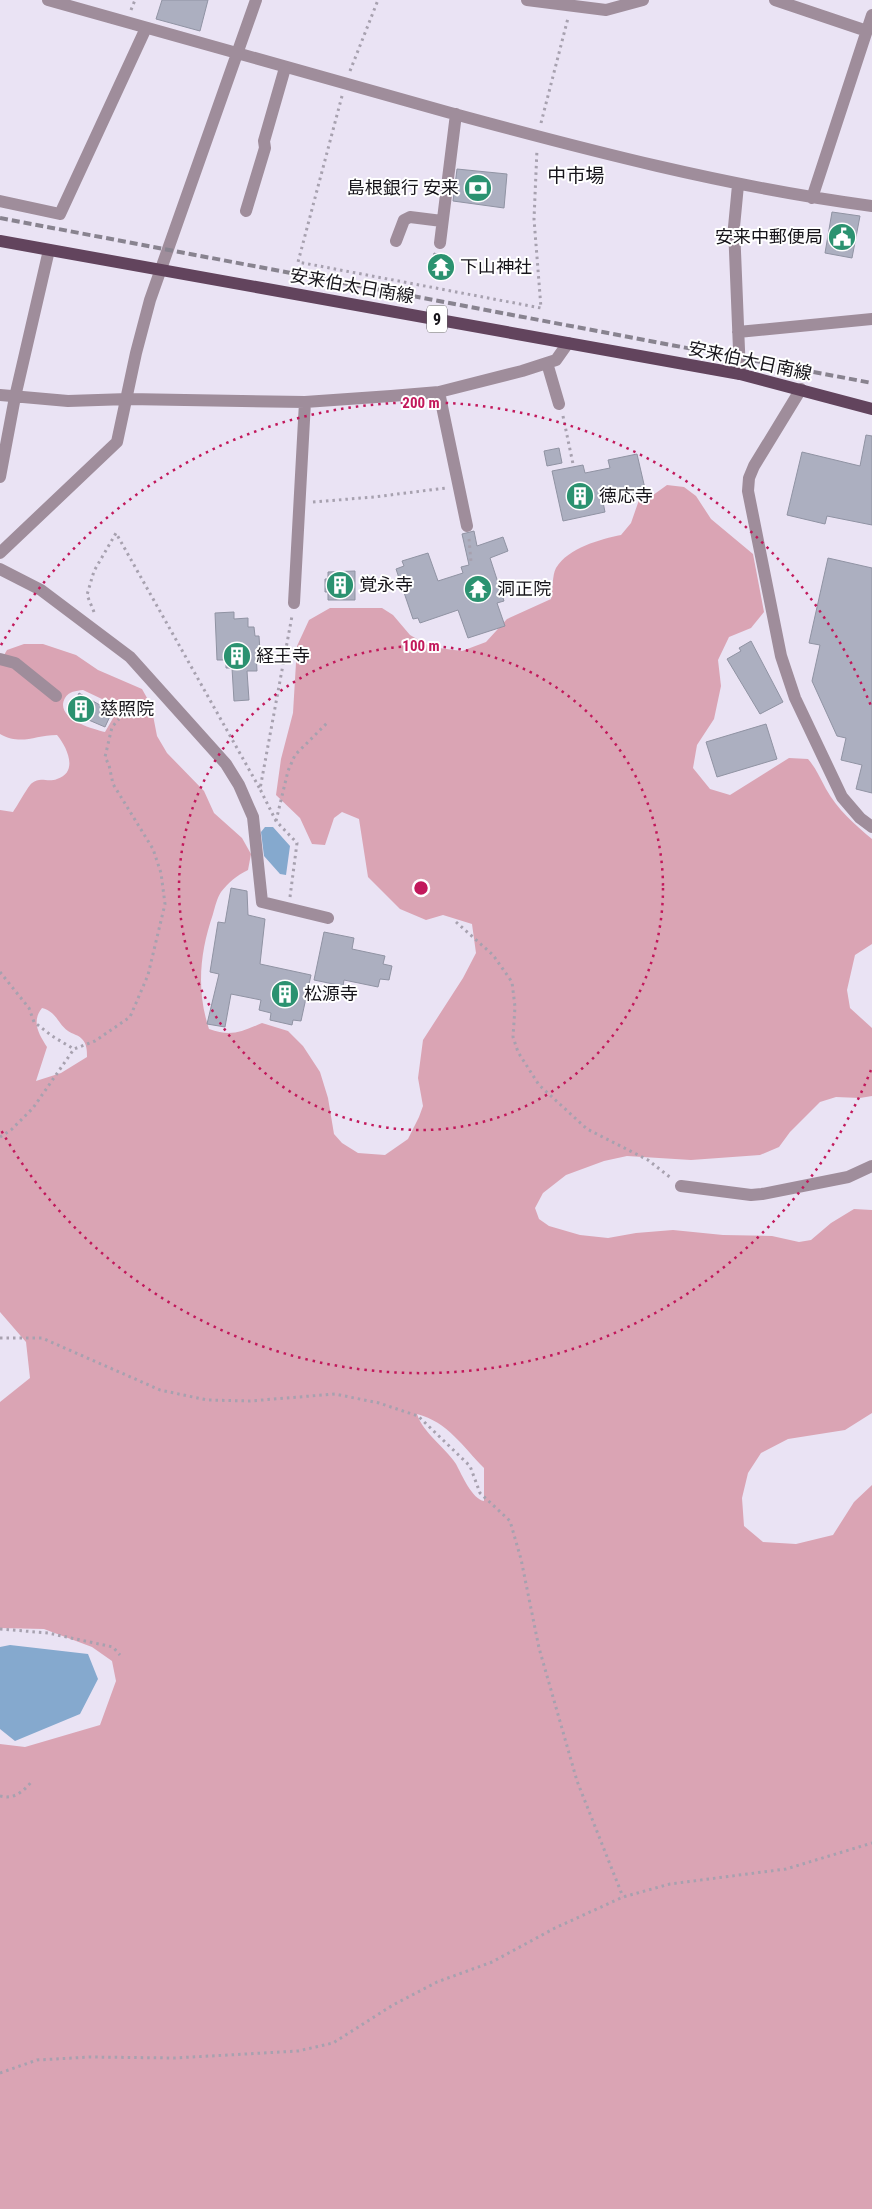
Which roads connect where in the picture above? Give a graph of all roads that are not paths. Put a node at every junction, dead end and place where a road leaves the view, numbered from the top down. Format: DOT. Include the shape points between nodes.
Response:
graph roads {
  1 [pos="48,0"];
  2 [pos="256,0"];
  3 [pos="527,0"];
  4 [pos="643,0"];
  5 [pos="775,0"];
  6 [pos="872,15"];
  7 [pos="146,28"];
  8 [pos="867,32"];
  9 [pos="238,55"];
  10 [pos="285,68"];
  11 [pos="456,114"];
  12 [pos="738,185"];
  13 [pos="812,198"];
  14 [pos="0,201"];
  15 [pos="872,206"];
  16 [pos="246,211"];
  17 [pos="442,221"];
  18 [pos="0,241"];
  19 [pos="396,241"];
  20 [pos="440,243"];
  21 [pos="49,250"];
  22 [pos="160,269"];
  23 [pos="872,319"];
  24 [pos="738,332"];
  25 [pos="568,343"];
  26 [pos="547,363"];
  27 [pos="740,374"];
  28 [pos="801,389"];
  29 [pos="439,392"];
  30 [pos="0,395"];
  31 [pos="15,397"];
  32 [pos="128,399"];
  33 [pos="305,402"];
  34 [pos="560,404"];
  35 [pos="872,409"];
  36 [pos="0,477"];
  37 [pos="467,526"];
  38 [pos="0,553"];
  39 [pos="0,569"];
  40 [pos="294,603"];
  41 [pos="0,659"];
  42 [pos="56,696"];
  43 [pos="872,827"];
  44 [pos="328,918"];
  45 [pos="872,1166"];
  46 [pos="681,1186"];
  1 -- 7 [label="street"];
  2 -- 9 [label="street"];
  3 -- 4 [label="street" via="606,10"];
  5 -- 8 [label="street"];
  6 -- 8 [label="street"];
  7 -- 9 [label="street"];
  7 -- 14 [label="street" via="60,214"];
  8 -- 13 [label="street"];
  9 -- 10 [label="street"];
  9 -- 22 [label="street"];
  10 -- 11 [label="street"];
  10 -- 16 [label="street"];
  11 -- 12 [label="street"];
  11 -- 17 [label="street"];
  12 -- 13 [label="street"];
  12 -- 24 [label="street" via="734,227"];
  13 -- 15 [label="street"];
  17 -- 19 [label="street" via="410,217 404,220"];
  17 -- 20 [label="street"];
  18 -- 21 [label="main road, 安来伯太日南線 / 9"];
  21 -- 22 [label="main road, 安来伯太日南線 / 9"];
  21 -- 31 [label="street"];
  22 -- 25 [label="main road, 安来伯太日南線 / 9"];
  22 -- 32 [label="street" via="136,353"];
  23 -- 24 [label="street"];
  24 -- 27 [label="street"];
  25 -- 26 [label="street" via="556,360"];
  25 -- 27 [label="main road, 安来伯太日南線 / 9"];
  26 -- 29 [label="street"];
  26 -- 34 [label="street"];
  27 -- 28 [label="main road, 安来伯太日南線 / 9"];
  28 -- 35 [label="main road, 安来伯太日南線 / 9"];
  28 -- 43 [label="street" via="754,466 748,491 780,656 795,698 842,797"];
  29 -- 33 [label="street"];
  29 -- 37 [label="street"];
  30 -- 31 [label="street"];
  31 -- 32 [label="street" via="68,401"];
  31 -- 36 [label="street"];
  32 -- 33 [label="street"];
  32 -- 38 [label="street" via="117,442"];
  33 -- 40 [label="street"];
  39 -- 44 [label="street" via="41,590 130,657 226,764 253,817 262,902"];
  41 -- 42 [label="street" via="15,663"];
  45 -- 46 [label="street" via="848,1177 762,1194"];
}
